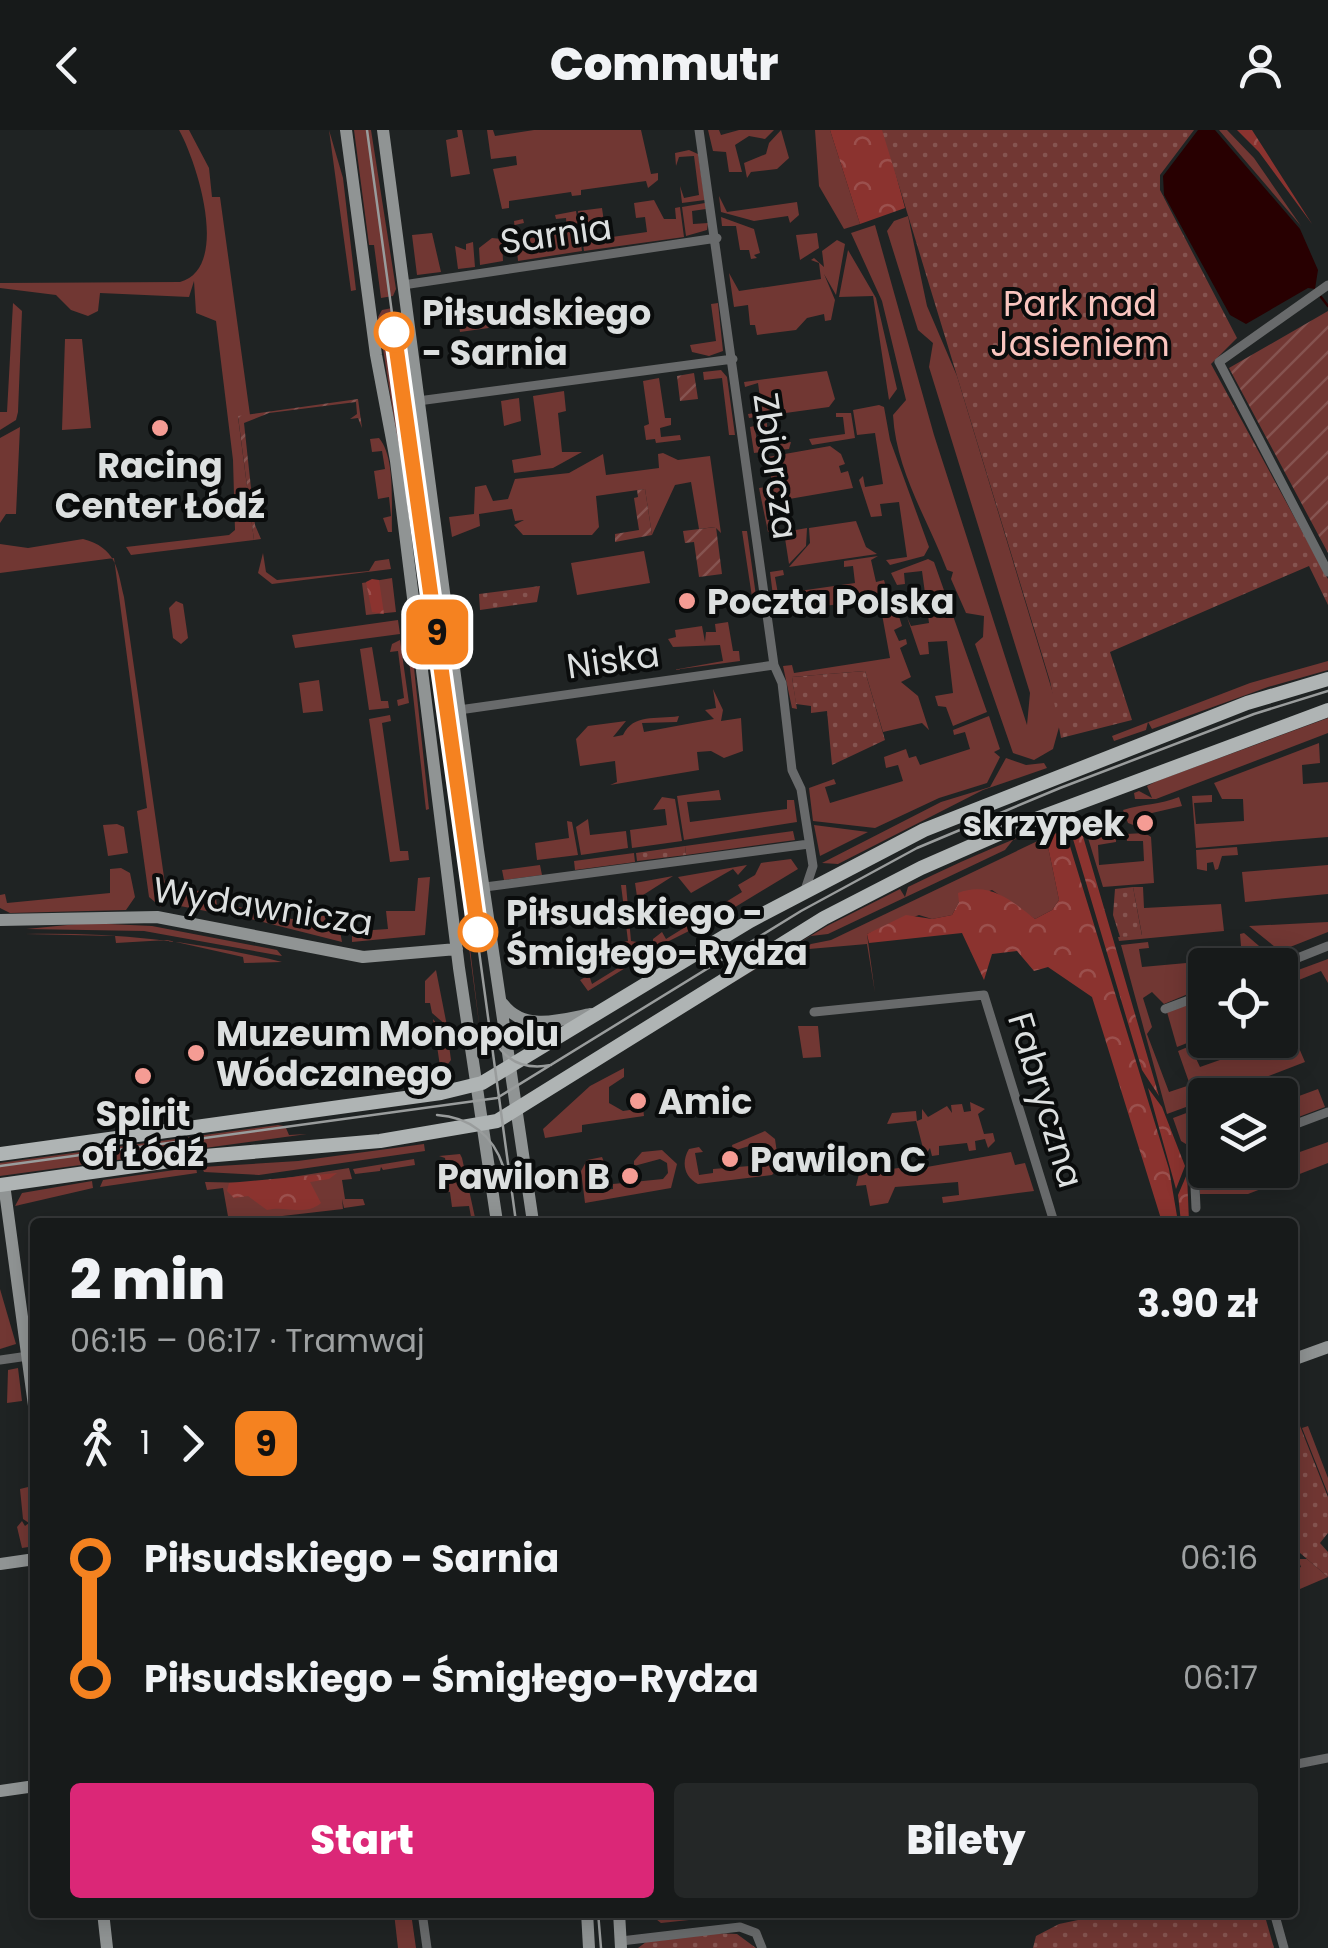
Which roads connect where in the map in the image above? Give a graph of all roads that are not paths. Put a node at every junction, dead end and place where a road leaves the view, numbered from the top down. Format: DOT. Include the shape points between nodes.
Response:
graph roads {
  1 [pos="346,130"];
  2 [pos="383,130"];
  3 [pos="699,130"];
  4 [pos="717,238"];
  5 [pos="403,284"];
  6 [pos="1322,291"];
  7 [pos="733,359"];
  8 [pos="418,401"];
  9 [pos="1328,572"];
  10 [pos="774,666"];
  11 [pos="1328,678"];
  12 [pos="459,710"];
  13 [pos="1328,710"];
  14 [pos="809,844"];
  15 [pos="813,866"];
  16 [pos="838,874"];
  17 [pos="485,887"];
  18 [pos="804,894"];
  19 [pos="0,920"];
  20 [pos="1328,946"];
  21 [pos="457,950"];
  22 [pos="1298,958"];
  23 [pos="1188,1000"];
  24 [pos="502,1002"];
  25 [pos="1165,1009"];
  26 [pos="814,1012"];
  27 [pos="599,1013"];
  28 [pos="511,1070"];
  29 [pos="476,1085"];
  30 [pos="518,1111"];
  31 [pos="1328,1112"];
  32 [pos="1298,1123"];
  33 [pos="483,1125"];
  34 [pos="0,1154"];
  35 [pos="2,1185"];
  36 [pos="1195,1188"];
  37 [pos="1196,1208"];
  38 [pos="496,1218"];
  39 [pos="532,1218"];
  40 [pos="1053,1218"];
  41 [pos="1328,1346"];
  42 [pos="30,1350"];
  43 [pos="30,1356"];
  44 [pos="1298,1358"];
  45 [pos="0,1360"];
  46 [pos="30,1559"];
  47 [pos="0,1564"];
  48 [pos="1328,1758"];
  49 [pos="1298,1765"];
  50 [pos="30,1787"];
  51 [pos="0,1790"];
  52 [pos="103,1918"];
  53 [pos="423,1918"];
  54 [pos="586,1918"];
  55 [pos="619,1918"];
  56 [pos="1276,1918"];
  57 [pos="621,1944"];
  58 [pos="107,1948"];
  59 [pos="427,1948"];
  60 [pos="588,1948"];
  61 [pos="762,1948"];
  62 [pos="1284,1948"];
  1 -- 21 [label="main road" via="396,461"];
  2 -- 5 [label="main road"];
  3 -- 4 [label="street, Zbiorcza"];
  4 -- 5 [label="street, Sarnia"];
  4 -- 7 [label="street, Zbiorcza"];
  5 -- 8 [label="main road"];
  6 -- 9 [label="street" via="1225,354 1219,366"];
  7 -- 8 [label="street"];
  7 -- 10 [label="street, Zbiorcza"];
  8 -- 12 [label="main road"];
  10 -- 12 [label="street, Niska"];
  10 -- 14 [label="street, Zbiorcza"];
  11 -- 16 [label="main road" via="1040,781"];
  12 -- 17 [label="main road"];
  13 -- 30 [label="main road" via="944,858 832,914"];
  14 -- 15 [label="street, Zbiorcza"];
  14 -- 17 [label="street"];
  15 -- 16 [label="street"];
  15 -- 18 [label="street, Zbiorcza"];
  16 -- 18 [label="main road"];
  17 -- 24 [label="main road"];
  18 -- 27 [label="main road"];
  19 -- 21 [label="main road, Wydawnicza" via="172,919 363,957"];
  20 -- 22 [label="street"];
  21 -- 29 [label="main road"];
  23 -- 25 [label="street"];
  24 -- 27 [label="main road" via="532,1022"];
  24 -- 28 [label="main road"];
  26 -- 40 [label="street, Fabryczna" via="983,994"];
  27 -- 28 [label="main road"];
  28 -- 29 [label="main road"];
  28 -- 30 [label="main road"];
  29 -- 33 [label="main road"];
  29 -- 34 [label="main road"];
  30 -- 33 [label="main road"];
  30 -- 39 [label="main road"];
  31 -- 32 [label="street"];
  33 -- 35 [label="main road"];
  33 -- 38 [label="main road"];
  35 -- 42 [label="main road"];
  36 -- 37 [label="street"];
  41 -- 44 [label="main road"];
  43 -- 45 [label="street"];
  46 -- 47 [label="main road"];
  48 -- 49 [label="street"];
  50 -- 51 [label="main road"];
  52 -- 58 [label="main road"];
  53 -- 59 [label="street"];
  54 -- 60 [label="main road"];
  55 -- 57 [label="main road"];
  56 -- 62 [label="street"];
  57 -- 61 [label="street" via="740,1927 756,1934"];
}
